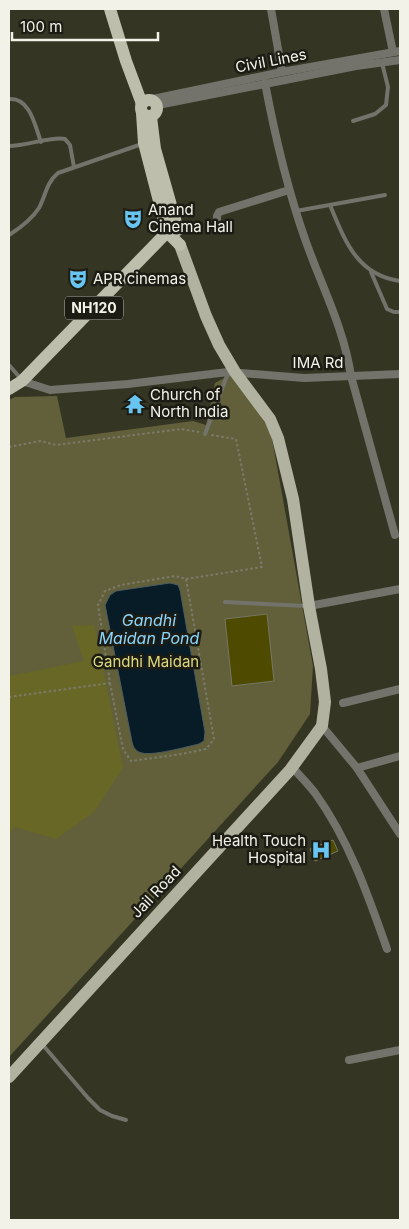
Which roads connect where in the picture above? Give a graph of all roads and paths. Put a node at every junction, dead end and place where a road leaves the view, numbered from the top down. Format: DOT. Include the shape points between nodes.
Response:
graph roads {
  1 [pos="110,9"];
  2 [pos="271,9"];
  3 [pos="384,9"];
  4 [pos="397,52"];
  5 [pos="400,60"];
  6 [pos="382,63"];
  7 [pos="282,72"];
  8 [pos="265,83"];
  9 [pos="9,99"];
  10 [pos="148,108"];
  11 [pos="353,121"];
  12 [pos="41,142"];
  13 [pos="144,143"];
  14 [pos="9,146"];
  15 [pos="74,166"];
  16 [pos="289,190"];
  17 [pos="385,195"];
  18 [pos="330,205"];
  19 [pos="296,211"];
  20 [pos="218,226"];
  21 [pos="172,228"];
  22 [pos="9,235"];
  23 [pos="180,245"];
  24 [pos="371,272"];
  25 [pos="400,281"];
  26 [pos="400,312"];
  27 [pos="9,365"];
  28 [pos="232,372"];
  29 [pos="400,374"];
  30 [pos="351,376"];
  31 [pos="22,381"];
  32 [pos="9,389"];
  33 [pos="204,434"];
  34 [pos="9,446"];
  35 [pos="395,535"];
  36 [pos="186,579"];
  37 [pos="400,589"];
  38 [pos="225,602"];
  39 [pos="309,606"];
  40 [pos="110,683"];
  41 [pos="400,689"];
  42 [pos="9,697"];
  43 [pos="343,703"];
  44 [pos="322,726"];
  45 [pos="400,756"];
  46 [pos="292,768"];
  47 [pos="357,768"];
  48 [pos="400,834"];
  49 [pos="387,949"];
  50 [pos="41,1042"];
  51 [pos="400,1050"];
  52 [pos="349,1060"];
  53 [pos="9,1077"];
  54 [pos="126,1120"];
  1 -- 10 [label="highway" via="124,53"];
  2 -- 7 [label="street"];
  3 -- 4 [label="street"];
  4 -- 7 [label="street, Civil Lines"];
  5 -- 6 [label="street"];
  6 -- 8 [label="street"];
  6 -- 11 [label="lane" via="388,87 386,104 375,114"];
  7 -- 10 [label="street, Civil Lines"];
  8 -- 10 [label="street"];
  8 -- 16 [label="street"];
  9 -- 12 [label="lane" via="21,101 27,108"];
  10 -- 13 [label="highway"];
  10 -- 21 [label="highway"];
  12 -- 14 [label="lane"];
  12 -- 15 [label="lane" via="65,139 70,145"];
  13 -- 15 [label="lane"];
  13 -- 21 [label="highway"];
  15 -- 22 [label="lane" via="51,178 32,217"];
  16 -- 19 [label="street"];
  16 -- 20 [label="street" via="219,212 216,216"];
  17 -- 18 [label="lane"];
  18 -- 19 [label="lane"];
  18 -- 24 [label="lane" via="349,247"];
  19 -- 30 [label="street" via="340,330"];
  21 -- 23 [label="highway"];
  21 -- 31 [label="highway, NH120"];
  23 -- 28 [label="main road" via="209,323"];
  24 -- 25 [label="lane"];
  24 -- 26 [label="lane" via="387,309"];
  27 -- 31 [label="lane"];
  28 -- 30 [label="street, IMA Rd" via="304,378"];
  28 -- 31 [label="street, IMA Rd" via="50,390"];
  28 -- 33 [label="lane"];
  28 -- 39 [label="main road" via="270,419 278,438 293,499"];
  29 -- 30 [label="street, IMA Rd"];
  30 -- 35 [label="street"];
  31 -- 32 [label="highway, NH120"];
  33 -- 34 [label="path" via="181,429 56,445 40,440"];
  33 -- 36 [label="path" via="236,439 262,566"];
  36 -- 40 [label="path" via="175,576 121,585 105,591 98,605"];
  36 -- 40 [label="path" via="214,739 206,748 131,761 124,750"];
  37 -- 39 [label="street"];
  38 -- 39 [label="lane"];
  39 -- 44 [label="main road" via="321,669"];
  40 -- 42 [label="path"];
  41 -- 43 [label="street"];
  44 -- 46 [label="main road, Jail Road"];
  44 -- 47 [label="street"];
  45 -- 47 [label="street"];
  46 -- 49 [label="street" via="315,793 351,854"];
  46 -- 50 [label="main road, Jail Road"];
  47 -- 48 [label="street"];
  50 -- 53 [label="main road, Jail Road"];
  50 -- 54 [label="lane" via="100,1110"];
  51 -- 52 [label="street"];
}
